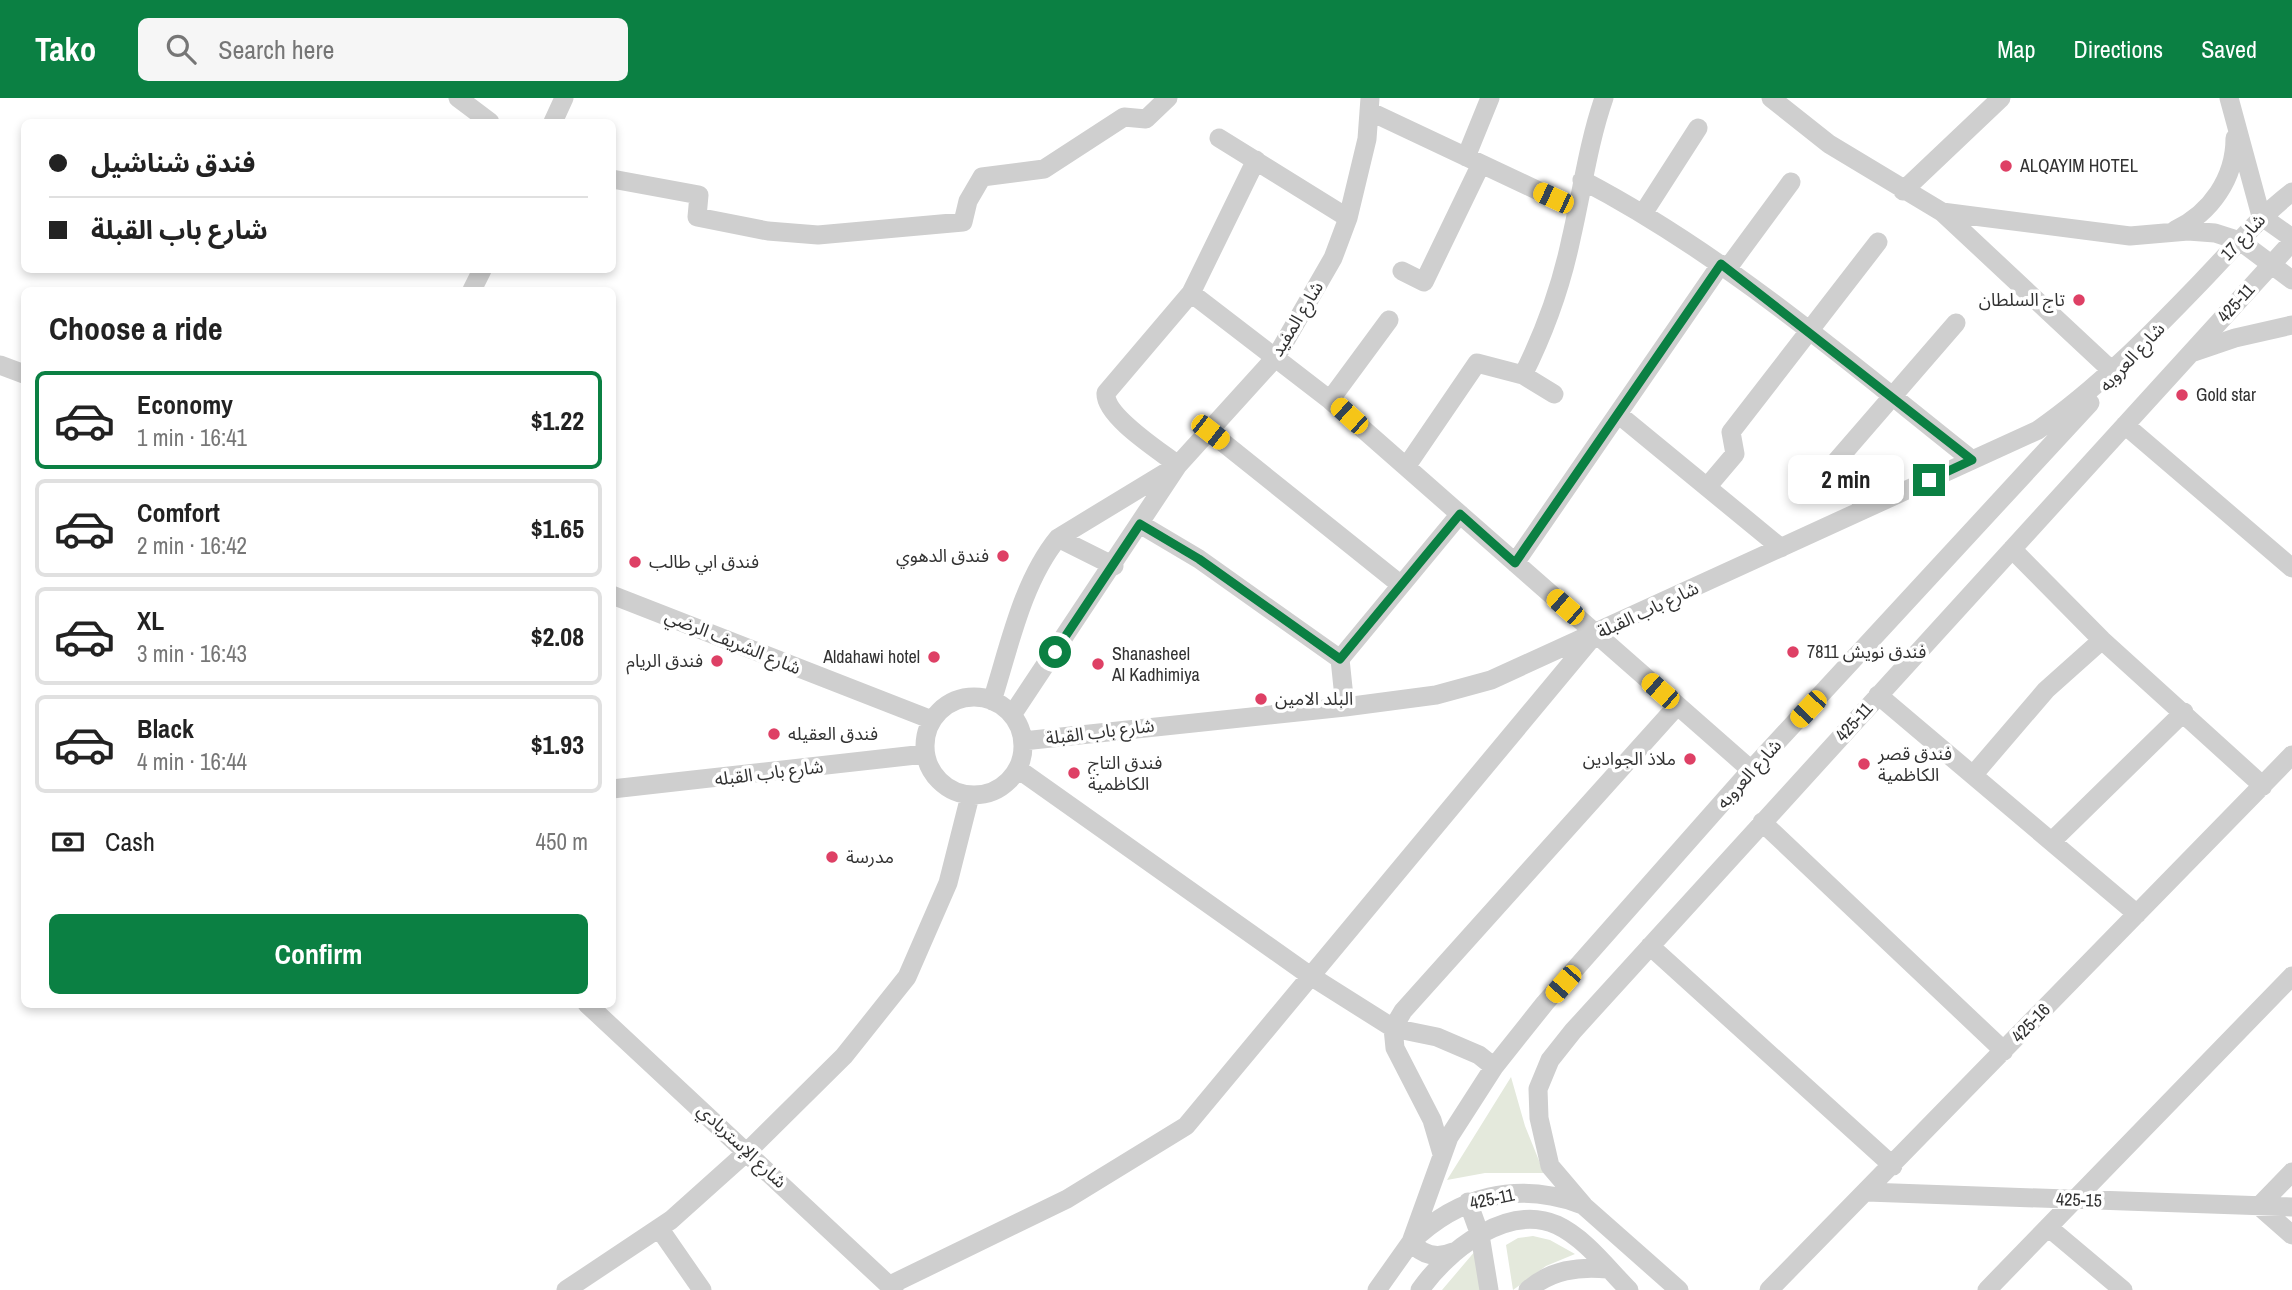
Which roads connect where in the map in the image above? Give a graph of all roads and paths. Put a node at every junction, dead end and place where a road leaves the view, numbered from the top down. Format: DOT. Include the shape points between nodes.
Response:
graph roads {
  1 [pos="458,98"];
  2 [pos="564,98"];
  3 [pos="1168,98"];
  4 [pos="1490,98"];
  5 [pos="1604,98"];
  6 [pos="1771,98"];
  7 [pos="2001,98"];
  8 [pos="2229,98"];
  9 [pos="1370,105"];
  10 [pos="486,119"];
  11 [pos="554,119"];
  12 [pos="2235,122"];
  13 [pos="1698,128"];
  14 [pos="1219,138"];
  15 [pos="1256,160"];
  16 [pos="1473,160"];
  17 [pos="616,180"];
  18 [pos="1582,180"];
  19 [pos="1791,182"];
  20 [pos="1903,191"];
  21 [pos="2292,191"];
  22 [pos="1577,209"];
  23 [pos="1644,212"];
  24 [pos="1941,212"];
  25 [pos="2261,216"];
  26 [pos="1348,218"];
  27 [pos="2171,233"];
  28 [pos="2292,240"];
  29 [pos="2240,241"];
  30 [pos="1878,242"];
  31 [pos="2270,266"];
  32 [pos="1724,267"];
  33 [pos="1402,271"];
  34 [pos="2292,280"];
  35 [pos="2197,286"];
  36 [pos="1191,293"];
  37 [pos="1389,320"];
  38 [pos="1956,323"];
  39 [pos="2292,326"];
  40 [pos="1808,332"];
  41 [pos="2190,354"];
  42 [pos="1276,357"];
  43 [pos="0,365"];
  44 [pos="2111,370"];
  45 [pos="21,373"];
  46 [pos="1523,375"];
  47 [pos="1554,394"];
  48 [pos="1893,399"];
  49 [pos="1330,400"];
  50 [pos="1618,414"];
  51 [pos="2125,425"];
  52 [pos="1210,432"];
  53 [pos="1972,460"];
  54 [pos="1178,466"];
  55 [pos="1406,467"];
  56 [pos="1707,487"];
  57 [pos="1865,509"];
  58 [pos="1460,514"];
  59 [pos="1140,524"];
  60 [pos="1058,538"];
  61 [pos="1781,548"];
  62 [pos="2012,549"];
  63 [pos="1515,563"];
  64 [pos="1114,566"];
  65 [pos="2292,568"];
  66 [pos="1401,585"];
  67 [pos="616,597"];
  68 [pos="1595,634"];
  69 [pos="2102,640"];
  70 [pos="1340,659"];
  71 [pos="1878,695"];
  72 [pos="992,701"];
  73 [pos="1345,706"];
  74 [pos="1677,706"];
  75 [pos="2184,712"];
  76 [pos="1012,715"];
  77 [pos="932,720"];
  78 [pos="1023,741"];
  79 [pos="925,754"];
  80 [pos="2292,755"];
  81 [pos="1018,769"];
  82 [pos="1751,771"];
  83 [pos="1974,774"];
  84 [pos="2263,786"];
  85 [pos="616,789"];
  86 [pos="970,796"];
  87 [pos="1762,822"];
  88 [pos="2052,841"];
  89 [pos="2137,914"];
  90 [pos="1650,946"];
  91 [pos="1309,975"];
  92 [pos="2292,976"];
  93 [pos="591,1008"];
  94 [pos="1393,1028"];
  95 [pos="2004,1051"];
  96 [pos="1494,1067"];
  97 [pos="748,1152"];
  98 [pos="1442,1154"];
  99 [pos="1893,1166"];
  100 [pos="2292,1172"];
  101 [pos="1867,1192"];
  102 [pos="2075,1199"];
  103 [pos="1468,1202"];
  104 [pos="1584,1206"];
  105 [pos="2259,1206"];
  106 [pos="2292,1207"];
  107 [pos="2048,1227"];
  108 [pos="659,1228"];
  109 [pos="1480,1235"];
  110 [pos="2292,1235"];
  111 [pos="1411,1242"];
  112 [pos="1453,1252"];
  113 [pos="1399,1258"];
  114 [pos="1608,1269"];
  115 [pos="594,1283"];
  116 [pos="892,1287"];
  117 [pos="1422,1288"];
  118 [pos="566,1290"];
  119 [pos="702,1290"];
  120 [pos="1377,1290"];
  121 [pos="1489,1290"];
  122 [pos="1528,1290"];
  123 [pos="1629,1290"];
  124 [pos="1679,1290"];
  125 [pos="1769,1290"];
  126 [pos="1987,1290"];
  127 [pos="2123,1290"];
  1 -- 10 [label="street"];
  2 -- 11 [label="street"];
  3 -- 17 [label="street" via="1146,119 1125,117 1044,169 982,177 968,201 963,222 818,236 768,231 696,217 699,195"];
  4 -- 16 [label="street"];
  5 -- 18 [label="street"];
  6 -- 20 [label="street" via="1829,144"];
  7 -- 20 [label="street"];
  8 -- 12 [label="street"];
  9 -- 16 [label="street"];
  9 -- 26 [label="street, شارع المفيد" via="1367,139"];
  12 -- 25 [label="street"];
  12 -- 27 [label="street" via="2235,157 2229,175 2205,210"];
  13 -- 23 [label="street"];
  14 -- 15 [label="street"];
  15 -- 26 [label="street"];
  15 -- 36 [label="street"];
  16 -- 22 [label="street"];
  16 -- 33 [label="street" via="1424,282"];
  18 -- 22 [label="street"];
  18 -- 23 [label="street"];
  19 -- 32 [label="street"];
  20 -- 24 [label="street"];
  21 -- 25 [label="street, شارع 17"];
  22 -- 46 [label="street" via="1552,308"];
  23 -- 32 [label="street"];
  24 -- 27 [label="street" via="2130,236"];
  24 -- 44 [label="street"];
  25 -- 28 [label="street"];
  25 -- 29 [label="street, شارع 17"];
  26 -- 42 [label="street, شارع المفيد" via="1333,258"];
  27 -- 29 [label="street" via="2203,231"];
  28 -- 31 [label="street"];
  29 -- 31 [label="street"];
  29 -- 35 [label="street, شارع 17"];
  29 -- 82 [label="street, شارع العروبه"];
  30 -- 40 [label="street"];
  31 -- 34 [label="street"];
  31 -- 41 [label="street, 425-11"];
  32 -- 40 [label="street"];
  32 -- 50 [label="street"];
  35 -- 44 [label="street, شارع باب القبلة"];
  36 -- 42 [label="street"];
  36 -- 54 [label="street" via="1111,385 1106,400 1115,414"];
  37 -- 49 [label="street"];
  38 -- 48 [label="street"];
  39 -- 41 [label="street" via="2235,338"];
  40 -- 48 [label="street"];
  40 -- 56 [label="street" via="1731,432 1735,454"];
  41 -- 51 [label="street, 425-11"];
  42 -- 49 [label="street"];
  42 -- 52 [label="street, شارع المفيد"];
  43 -- 45 [label="street"];
  44 -- 53 [label="street, شارع باب القبلة" via="2076,404 2038,430"];
  46 -- 47 [label="street"];
  46 -- 55 [label="street" via="1477,363"];
  48 -- 53 [label="street"];
  48 -- 57 [label="street" via="1833,466 1849,478"];
  49 -- 55 [label="street"];
  50 -- 56 [label="street"];
  50 -- 63 [label="street"];
  51 -- 62 [label="street, 425-11"];
  51 -- 65 [label="street"];
  52 -- 54 [label="street, شارع المفيد"];
  52 -- 66 [label="street"];
  53 -- 57 [label="street, شارع باب القبلة"];
  54 -- 59 [label="street, شارع المفيد"];
  54 -- 60 [label="street"];
  55 -- 58 [label="street"];
  56 -- 61 [label="street"];
  57 -- 61 [label="street, شارع باب القبلة"];
  58 -- 63 [label="street"];
  58 -- 66 [label="street"];
  59 -- 64 [label="street, شارع المفيد"];
  59 -- 70 [label="street" via="1199,559"];
  60 -- 64 [label="street"];
  60 -- 72 [label="street" via="1037,572"];
  61 -- 68 [label="street, شارع باب القبلة"];
  62 -- 69 [label="street"];
  62 -- 71 [label="street, 425-11"];
  63 -- 68 [label="street"];
  64 -- 76 [label="street, شارع المفيد"];
  66 -- 70 [label="street"];
  67 -- 77 [label="street, شارع الشريف الرضي"];
  68 -- 73 [label="street, شارع باب القبلة" via="1466,688"];
  68 -- 74 [label="street"];
  68 -- 91 [label="street"];
  69 -- 75 [label="street"];
  69 -- 83 [label="street" via="2046,690"];
  70 -- 73 [label="street"];
  71 -- 83 [label="street"];
  71 -- 87 [label="street, 425-11"];
  72 -- 76 [label="street"];
  72 -- 77 [label="street" via="956,700"];
  73 -- 78 [label="street, شارع باب القبلة"];
  74 -- 82 [label="street"];
  74 -- 94 [label="street" via="1402,1011"];
  75 -- 84 [label="street"];
  75 -- 88 [label="street"];
  76 -- 78 [label="street"];
  77 -- 79 [label="street" via="925,736"];
  78 -- 81 [label="street"];
  79 -- 85 [label="street, شارع باب القبله"];
  79 -- 86 [label="street" via="940,783"];
  80 -- 84 [label="street, 425-16"];
  81 -- 86 [label="street" via="998,790"];
  81 -- 91 [label="street"];
  82 -- 96 [label="street, شارع العروبه"];
  83 -- 88 [label="street"];
  84 -- 89 [label="street, 425-16"];
  86 -- 97 [label="street" via="948,883 907,977 845,1056"];
  87 -- 90 [label="street, 425-11"];
  87 -- 95 [label="street"];
  88 -- 89 [label="street"];
  89 -- 95 [label="street, 425-16"];
  90 -- 99 [label="street"];
  90 -- 104 [label="street, 425-11" via="1550,1060 1538,1090 1542,1139 1550,1166"];
  91 -- 94 [label="street"];
  91 -- 116 [label="street" via="1186,1126 1067,1199"];
  92 -- 102 [label="street"];
  93 -- 97 [label="street, شارع الإستربادي"];
  94 -- 96 [label="street" via="1437,1037 1479,1055"];
  94 -- 98 [label="street" via="1395,1048 1432,1120"];
  95 -- 99 [label="street, 425-16"];
  96 -- 98 [label="street, شارع العروبه" via="1464,1110"];
  97 -- 108 [label="street"];
  97 -- 116 [label="street, شارع الإستربادي"];
  98 -- 111 [label="street, شارع العروبه"];
  99 -- 101 [label="street, 425-16"];
  100 -- 105 [label="street"];
  101 -- 102 [label="street, 425-15"];
  101 -- 125 [label="street, 425-16"];
  102 -- 105 [label="street, 425-15"];
  102 -- 107 [label="street"];
  103 -- 104 [label="street, 425-11" via="1515,1192 1538,1193"];
  103 -- 109 [label="street"];
  103 -- 111 [label="street, 425-11" via="1437,1219"];
  104 -- 124 [label="street, 425-11"];
  105 -- 106 [label="street, 425-15"];
  105 -- 110 [label="street"];
  107 -- 126 [label="street"];
  107 -- 127 [label="street"];
  108 -- 115 [label="street"];
  108 -- 119 [label="street"];
  109 -- 112 [label="street"];
  109 -- 114 [label="street" via="1524,1220 1540,1220 1574,1236"];
  109 -- 121 [label="street"];
  111 -- 112 [label="street" via="1433,1256"];
  111 -- 113 [label="street, شارع العروبه"];
  112 -- 117 [label="street"];
  113 -- 117 [label="street" via="1420,1264 1425,1274"];
  113 -- 120 [label="street, شارع العروبه"];
  114 -- 122 [label="street" via="1559,1272"];
  114 -- 123 [label="street"];
  115 -- 118 [label="street"];
}
